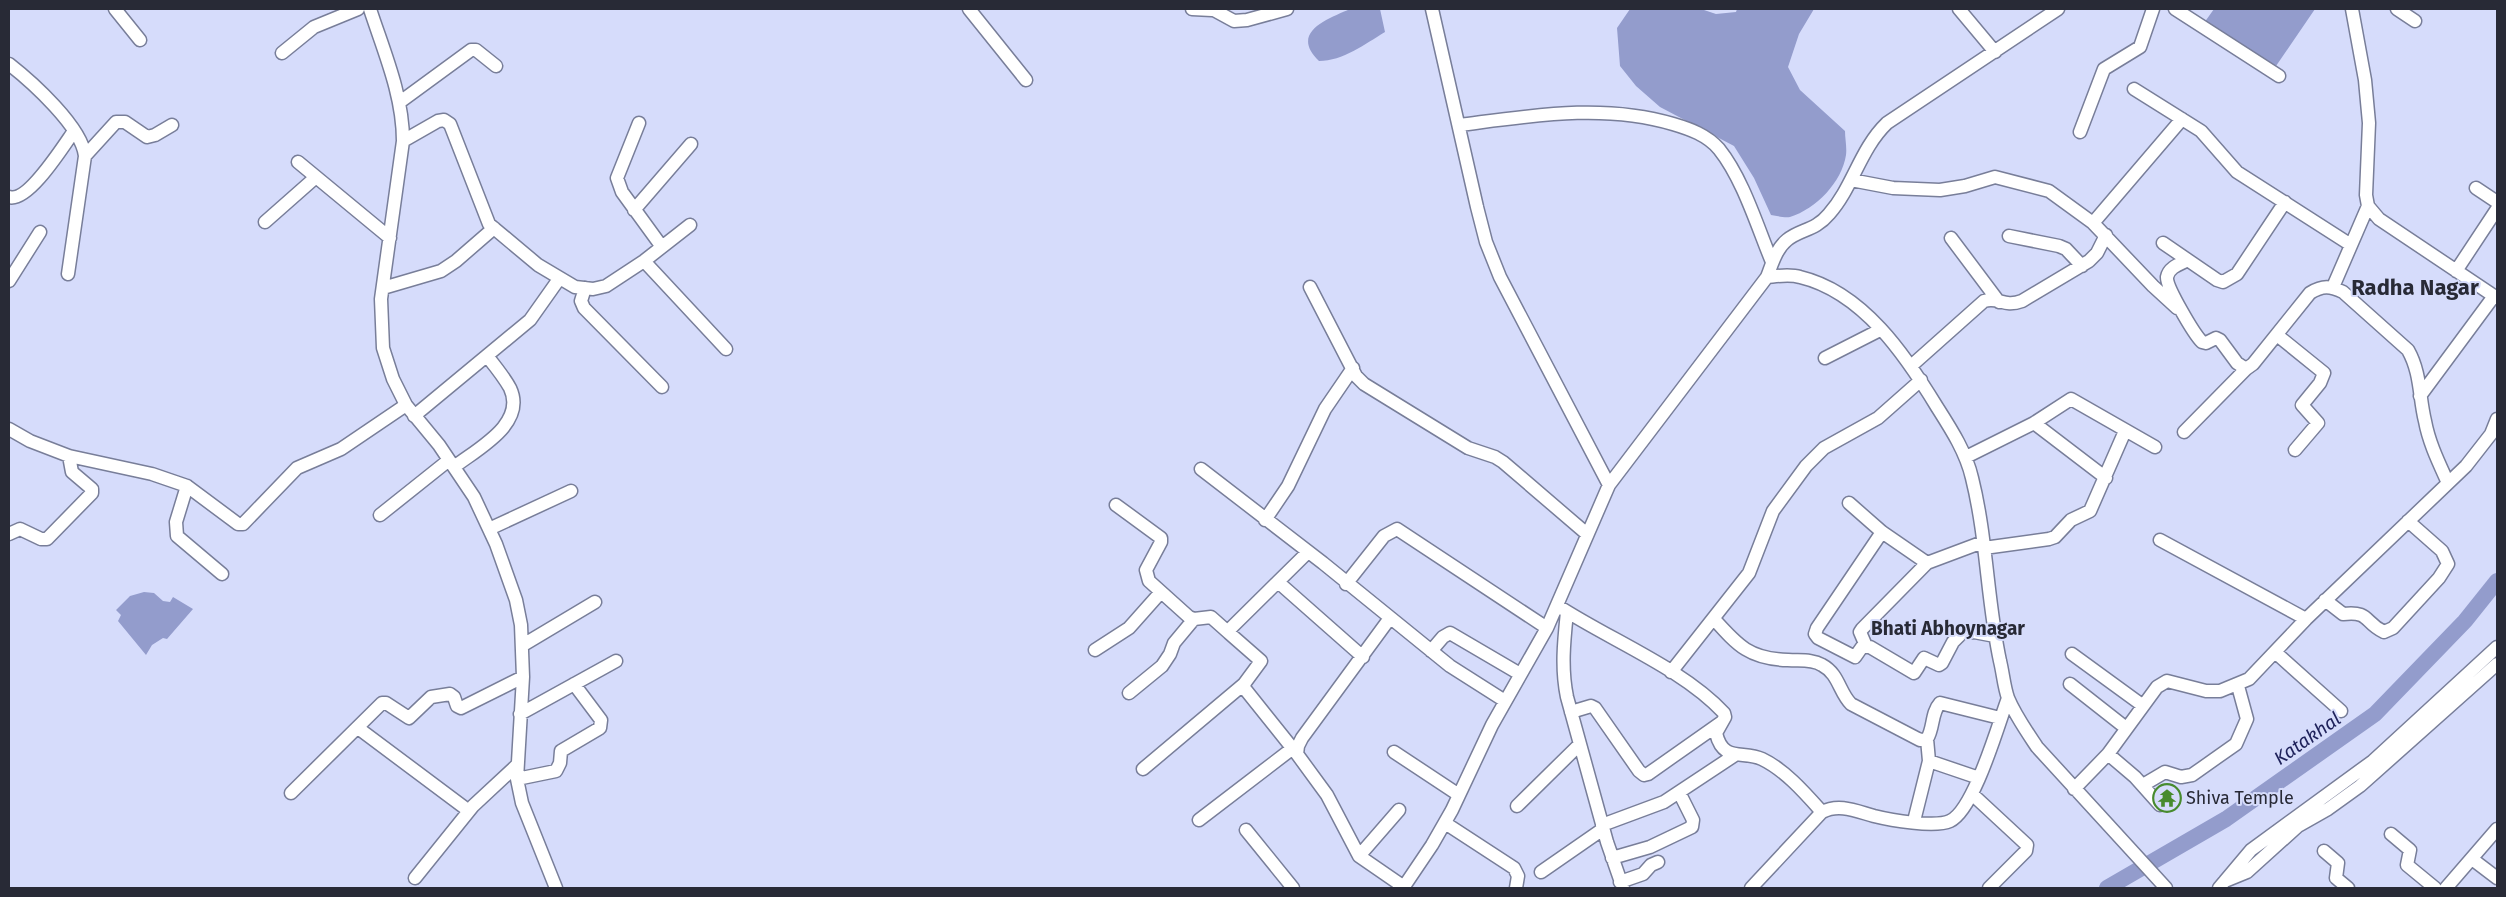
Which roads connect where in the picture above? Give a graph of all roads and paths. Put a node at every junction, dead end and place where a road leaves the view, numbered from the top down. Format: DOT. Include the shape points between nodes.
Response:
graph roads {
  1 [pos="115,9"];
  2 [pos="358,9"];
  3 [pos="370,9"];
  4 [pos="969,9"];
  5 [pos="1192,9"];
  6 [pos="1212,9"];
  7 [pos="1287,9"];
  8 [pos="1432,9"];
  9 [pos="1959,9"];
  10 [pos="2058,9"];
  11 [pos="2153,9"];
  12 [pos="2175,9"];
  13 [pos="2352,9"];
  14 [pos="2397,9"];
  15 [pos="2415,20"];
  16 [pos="140,40"];
  17 [pos="1995,52"];
  18 [pos="282,53"];
  19 [pos="9,64"];
  20 [pos="496,66"];
  21 [pos="2279,76"];
  22 [pos="1026,80"];
  23 [pos="2134,89"];
  24 [pos="400,102"];
  25 [pos="2182,119"];
  26 [pos="639,123"];
  27 [pos="172,124"];
  28 [pos="1459,125"];
  29 [pos="74,131"];
  30 [pos="2080,132"];
  31 [pos="404,141"];
  32 [pos="691,144"];
  33 [pos="85,156"];
  34 [pos="298,162"];
  35 [pos="316,177"];
  36 [pos="1851,180"];
  37 [pos="2476,188"];
  38 [pos="9,197"];
  39 [pos="2285,202"];
  40 [pos="2497,202"];
  41 [pos="2368,206"];
  42 [pos="2497,209"];
  43 [pos="634,210"];
  44 [pos="265,222"];
  45 [pos="2093,223"];
  46 [pos="690,225"];
  47 [pos="494,228"];
  48 [pos="40,232"];
  49 [pos="2106,235"];
  50 [pos="2010,236"];
  51 [pos="390,238"];
  52 [pos="1951,238"];
  53 [pos="2163,243"];
  54 [pos="2351,245"];
  55 [pos="662,247"];
  56 [pos="2188,260"];
  57 [pos="644,261"];
  58 [pos="1772,262"];
  59 [pos="2082,266"];
  60 [pos="2456,271"];
  61 [pos="68,274"];
  62 [pos="1766,277"];
  63 [pos="559,279"];
  64 [pos="9,281"];
  65 [pos="1310,287"];
  66 [pos="2333,287"];
  67 [pos="383,288"];
  68 [pos="585,288"];
  69 [pos="2495,297"];
  70 [pos="1999,302"];
  71 [pos="2185,315"];
  72 [pos="1880,330"];
  73 [pos="2277,334"];
  74 [pos="726,349"];
  75 [pos="488,356"];
  76 [pos="1825,358"];
  77 [pos="1910,366"];
  78 [pos="1353,368"];
  79 [pos="2246,369"];
  80 [pos="1921,380"];
  81 [pos="662,386"];
  82 [pos="2420,396"];
  83 [pos="406,405"];
  84 [pos="414,416"];
  85 [pos="2497,419"];
  86 [pos="2034,423"];
  87 [pos="9,429"];
  88 [pos="2125,431"];
  89 [pos="2184,432"];
  90 [pos="2155,447"];
  91 [pos="2295,450"];
  92 [pos="69,456"];
  93 [pos="1966,457"];
  94 [pos="452,463"];
  95 [pos="1201,469"];
  96 [pos="2106,478"];
  97 [pos="2448,483"];
  98 [pos="1609,485"];
  99 [pos="187,486"];
  100 [pos="571,491"];
  101 [pos="1849,503"];
  102 [pos="1116,505"];
  103 [pos="380,515"];
  104 [pos="1265,520"];
  105 [pos="2408,521"];
  106 [pos="489,529"];
  107 [pos="1882,532"];
  108 [pos="9,534"];
  109 [pos="1587,534"];
  110 [pos="2160,540"];
  111 [pos="1983,545"];
  112 [pos="1308,552"];
  113 [pos="1927,563"];
  114 [pos="222,574"];
  115 [pos="1278,582"];
  116 [pos="1346,584"];
  117 [pos="1162,592"];
  118 [pos="2325,600"];
  119 [pos="595,602"];
  120 [pos="1562,609"];
  121 [pos="1390,618"];
  122 [pos="1194,619"];
  123 [pos="1714,619"];
  124 [pos="2306,619"];
  125 [pos="1547,628"];
  126 [pos="1229,634"];
  127 [pos="1995,636"];
  128 [pos="523,645"];
  129 [pos="1866,646"];
  130 [pos="2497,647"];
  131 [pos="1096,650"];
  132 [pos="1431,651"];
  133 [pos="2275,652"];
  134 [pos="2072,654"];
  135 [pos="1363,657"];
  136 [pos="616,661"];
  137 [pos="2497,664"];
  138 [pos="1671,672"];
  139 [pos="1520,674"];
  140 [pos="523,677"];
  141 [pos="574,684"];
  142 [pos="1244,684"];
  143 [pos="2070,684"];
  144 [pos="2238,686"];
  145 [pos="1129,692"];
  146 [pos="2008,698"];
  147 [pos="1505,702"];
  148 [pos="2142,705"];
  149 [pos="1571,712"];
  150 [pos="2341,712"];
  151 [pos="520,714"];
  152 [pos="2000,718"];
  153 [pos="1723,721"];
  154 [pos="358,728"];
  155 [pos="2126,728"];
  156 [pos="1927,739"];
  157 [pos="1580,744"];
  158 [pos="1295,751"];
  159 [pos="1394,752"];
  160 [pos="2108,754"];
  161 [pos="1736,755"];
  162 [pos="1929,761"];
  163 [pos="516,766"];
  164 [pos="1143,769"];
  165 [pos="1979,778"];
  166 [pos="517,779"];
  167 [pos="2142,785"];
  168 [pos="2074,789"];
  169 [pos="291,794"];
  170 [pos="1680,794"];
  171 [pos="1972,794"];
  172 [pos="1459,795"];
  173 [pos="2160,805"];
  174 [pos="1516,806"];
  175 [pos="1399,810"];
  176 [pos="469,811"];
  177 [pos="1822,812"];
  178 [pos="1199,820"];
  179 [pos="1914,821"];
  180 [pos="1445,823"];
  181 [pos="1603,827"];
  182 [pos="2497,829"];
  183 [pos="1246,830"];
  184 [pos="2391,834"];
  185 [pos="2324,851"];
  186 [pos="1359,856"];
  187 [pos="1612,858"];
  188 [pos="2472,859"];
  189 [pos="1658,862"];
  190 [pos="1541,872"];
  191 [pos="415,878"];
  192 [pos="2497,878"];
  193 [pos="1621,885"];
  194 [pos="2222,885"];
  195 [pos="556,888"];
  196 [pos="1291,888"];
  197 [pos="1404,888"];
  198 [pos="1516,888"];
  199 [pos="1751,888"];
  200 [pos="1989,888"];
  201 [pos="2166,888"];
  202 [pos="2348,888"];
  203 [pos="2435,888"];
  204 [pos="2446,888"];
  1 -- 16 [label="street"];
  2 -- 18 [label="street" via="314,27"];
  3 -- 24 [label="street"];
  4 -- 22 [label="street"];
  5 -- 6 [label="street"];
  6 -- 7 [label="street" via="1234,21"];
  8 -- 28 [label="street" via="1444,72"];
  9 -- 17 [label="street"];
  10 -- 17 [label="street"];
  11 -- 30 [label="street" via="2140,47 2112,63 2100,76"];
  12 -- 21 [label="street"];
  13 -- 41 [label="street" via="2362,56 2368,114"];
  14 -- 15 [label="street"];
  17 -- 36 [label="street" via="1887,123 1875,134"];
  19 -- 29 [label="street" via="36,88"];
  20 -- 24 [label="street" via="472,50"];
  23 -- 25 [label="street"];
  24 -- 31 [label="street"];
  25 -- 39 [label="street" via="2200,131 2234,169"];
  25 -- 45 [label="street"];
  26 -- 43 [label="street" via="617,178"];
  27 -- 33 [label="street" via="147,137 125,122 116,122"];
  28 -- 58 [label="street" via="1586,112 1639,116 1704,136 1731,166"];
  28 -- 98 [label="street" via="1486,242 1500,277"];
  29 -- 33 [label="street" via="84,147"];
  29 -- 38 [label="street" via="38,180 17,197"];
  31 -- 47 [label="street" via="438,121 450,124 484,214"];
  31 -- 51 [label="street"];
  32 -- 43 [label="street"];
  33 -- 61 [label="street"];
  34 -- 35 [label="street"];
  35 -- 44 [label="street"];
  35 -- 51 [label="street"];
  36 -- 45 [label="street" via="1893,188 1940,190 2002,177 2049,191"];
  36 -- 58 [label="street" via="1829,215 1819,225 1788,239"];
  37 -- 40 [label="street"];
  39 -- 54 [label="street"];
  39 -- 56 [label="street" via="2230,280 2217,280"];
  41 -- 54 [label="street"];
  41 -- 60 [label="street" via="2379,219"];
  42 -- 60 [label="street"];
  43 -- 55 [label="street"];
  45 -- 49 [label="street"];
  46 -- 55 [label="street"];
  47 -- 63 [label="street"];
  47 -- 67 [label="street" via="441,271"];
  48 -- 64 [label="street"];
  49 -- 59 [label="street" via="2096,253"];
  49 -- 71 [label="street"];
  50 -- 59 [label="street" via="2059,246"];
  51 -- 67 [label="street"];
  52 -- 70 [label="street"];
  53 -- 56 [label="street"];
  54 -- 66 [label="street"];
  55 -- 57 [label="street"];
  56 -- 71 [label="street" via="2173,268 2168,276"];
  57 -- 68 [label="street" via="606,286"];
  57 -- 74 [label="street"];
  58 -- 62 [label="street"];
  59 -- 70 [label="street" via="2022,301 2012,305"];
  60 -- 69 [label="street"];
  62 -- 72 [label="street" via="1800,277 1818,283 1858,308"];
  62 -- 98 [label="street"];
  63 -- 68 [label="street"];
  63 -- 75 [label="street" via="530,320"];
  65 -- 78 [label="street"];
  66 -- 73 [label="street" via="2322,286 2310,293"];
  66 -- 82 [label="street" via="2344,292 2408,350 2419,374"];
  67 -- 83 [label="street" via="383,348"];
  68 -- 81 [label="street" via="580,301 584,308"];
  69 -- 82 [label="street"];
  70 -- 77 [label="street" via="1992,298 1984,301"];
  71 -- 79 [label="street" via="2202,342 2220,340 2237,363"];
  72 -- 76 [label="street"];
  72 -- 77 [label="street"];
  73 -- 79 [label="street"];
  73 -- 91 [label="street" via="2324,373 2302,405 2318,424"];
  75 -- 84 [label="street"];
  75 -- 94 [label="street" via="510,388 513,409 505,427"];
  77 -- 80 [label="street"];
  78 -- 104 [label="street" via="1325,409 1288,486"];
  78 -- 109 [label="street" via="1371,390 1468,448 1503,462"];
  79 -- 89 [label="street"];
  80 -- 93 [label="street"];
  80 -- 123 [label="street" via="1878,418 1831,443 1806,466 1773,511 1749,573"];
  82 -- 97 [label="street" via="2429,438"];
  83 -- 84 [label="street"];
  83 -- 99 [label="street" via="341,449 297,468 243,524 238,524"];
  84 -- 94 [label="street"];
  85 -- 97 [label="street" via="2482,448"];
  86 -- 88 [label="street" via="2071,400"];
  86 -- 93 [label="street"];
  86 -- 96 [label="street"];
  87 -- 92 [label="street"];
  88 -- 90 [label="street"];
  88 -- 96 [label="street"];
  92 -- 99 [label="street" via="152,474"];
  92 -- 108 [label="street" via="72,472 92,489 92,493 47,539 20,529"];
  93 -- 111 [label="street"];
  94 -- 103 [label="street"];
  94 -- 106 [label="street" via="474,497"];
  95 -- 104 [label="street"];
  96 -- 111 [label="street" via="2090,511 2071,520 2055,537"];
  97 -- 105 [label="street"];
  98 -- 109 [label="street"];
  99 -- 114 [label="street" via="176,522 177,536"];
  100 -- 106 [label="street"];
  101 -- 107 [label="street"];
  102 -- 117 [label="street" via="1161,538 1146,570 1149,581"];
  104 -- 112 [label="street"];
  105 -- 118 [label="street"];
  105 -- 118 [label="street" via="2442,551 2448,564 2440,578 2393,628 2384,632 2364,615 2342,614"];
  106 -- 128 [label="street" via="516,600"];
  107 -- 113 [label="street"];
  107 -- 129 [label="street" via="1815,634 1854,657"];
  109 -- 120 [label="street"];
  110 -- 124 [label="street"];
  111 -- 113 [label="street"];
  111 -- 127 [label="street"];
  112 -- 115 [label="street"];
  112 -- 116 [label="street"];
  113 -- 129 [label="street" via="1862,629"];
  115 -- 126 [label="street" via="1231,627"];
  115 -- 135 [label="street"];
  116 -- 121 [label="street"];
  116 -- 125 [label="street" via="1384,536 1398,530"];
  117 -- 122 [label="street"];
  117 -- 131 [label="street" via="1129,628"];
  118 -- 124 [label="street"];
  119 -- 128 [label="street"];
  120 -- 125 [label="street"];
  120 -- 138 [label="street"];
  120 -- 149 [label="street" via="1563,678"];
  121 -- 132 [label="street"];
  121 -- 135 [label="street"];
  122 -- 126 [label="street" via="1210,617"];
  122 -- 145 [label="street" via="1174,643 1162,666"];
  123 -- 138 [label="street"];
  123 -- 156 [label="street" via="1735,642 1750,652 1822,664 1837,678 1851,704 1920,740"];
  124 -- 133 [label="street"];
  125 -- 139 [label="street"];
  126 -- 142 [label="street" via="1261,660"];
  127 -- 129 [label="street" via="1962,633 1942,663 1924,658 1914,673"];
  127 -- 146 [label="street"];
  128 -- 140 [label="street"];
  130 -- 194 [label="street" via="2373,761 2251,850"];
  132 -- 139 [label="street" via="1450,633"];
  132 -- 147 [label="street"];
  133 -- 144 [label="street"];
  133 -- 150 [label="street"];
  134 -- 148 [label="street"];
  135 -- 158 [label="street"];
  136 -- 141 [label="street"];
  137 -- 194 [label="street" via="2360,786 2298,826 2247,872"];
  138 -- 153 [label="street" via="1721,710 1726,717"];
  139 -- 147 [label="street"];
  140 -- 151 [label="street"];
  140 -- 154 [label="street" via="461,708 450,694 431,697 409,718 382,703"];
  141 -- 151 [label="street"];
  141 -- 166 [label="street" via="601,720 600,728 561,751 556,771"];
  142 -- 158 [label="street"];
  142 -- 164 [label="street"];
  143 -- 155 [label="street"];
  144 -- 148 [label="street" via="2206,692 2167,681 2157,687"];
  144 -- 167 [label="street" via="2247,719 2236,744 2192,775 2181,777 2165,772"];
  146 -- 152 [label="street"];
  146 -- 168 [label="street" via="2037,747"];
  147 -- 172 [label="street"];
  148 -- 155 [label="street"];
  149 -- 153 [label="street" via="1591,706 1595,708 1644,775"];
  149 -- 157 [label="street"];
  151 -- 163 [label="street"];
  152 -- 156 [label="street" via="1940,703"];
  152 -- 165 [label="street"];
  153 -- 161 [label="street" via="1717,737 1726,749"];
  154 -- 169 [label="street"];
  154 -- 176 [label="street"];
  155 -- 160 [label="street"];
  156 -- 162 [label="street"];
  157 -- 174 [label="street"];
  157 -- 181 [label="street"];
  158 -- 178 [label="street"];
  158 -- 186 [label="street" via="1327,795"];
  159 -- 172 [label="street"];
  160 -- 167 [label="street"];
  160 -- 168 [label="street"];
  161 -- 170 [label="street"];
  161 -- 177 [label="street" via="1762,759 1795,784"];
  162 -- 165 [label="street"];
  162 -- 179 [label="street"];
  163 -- 166 [label="street"];
  163 -- 176 [label="street"];
  165 -- 171 [label="street"];
  166 -- 195 [label="street" via="522,803"];
  167 -- 173 [label="street"];
  168 -- 201 [label="street"];
  170 -- 181 [label="street"];
  170 -- 187 [label="street" via="1693,820 1692,827 1650,847"];
  171 -- 179 [label="street" via="1957,816 1948,822"];
  171 -- 200 [label="street" via="2027,845 2026,851"];
  172 -- 180 [label="street"];
  175 -- 186 [label="street"];
  176 -- 191 [label="street"];
  177 -- 179 [label="street" via="1840,807"];
  177 -- 199 [label="street"];
  180 -- 197 [label="street"];
  180 -- 198 [label="street" via="1514,868 1518,876"];
  181 -- 187 [label="street"];
  181 -- 190 [label="street"];
  182 -- 188 [label="street"];
  183 -- 196 [label="street"];
  184 -- 203 [label="street" via="2410,850 2408,865"];
  185 -- 202 [label="street" via="2338,863 2336,878"];
  186 -- 197 [label="street"];
  187 -- 193 [label="street"];
  188 -- 192 [label="street"];
  188 -- 204 [label="street"];
  189 -- 193 [label="street"];
}
